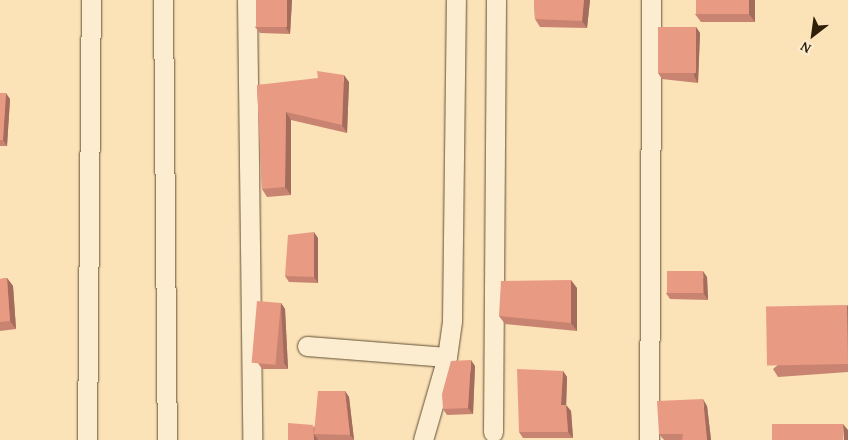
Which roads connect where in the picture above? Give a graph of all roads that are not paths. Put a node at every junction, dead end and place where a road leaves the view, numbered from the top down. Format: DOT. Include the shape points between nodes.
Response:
graph roads {
  1 [pos="91,0"];
  2 [pos="163,0"];
  3 [pos="247,0"];
  4 [pos="456,0"];
  5 [pos="496,0"];
  6 [pos="651,0"];
  7 [pos="307,346"];
  8 [pos="447,357"];
  9 [pos="493,432"];
  10 [pos="87,440"];
  11 [pos="167,440"];
  12 [pos="252,440"];
  13 [pos="424,440"];
  14 [pos="649,440"];
  1 -- 10 [label="street"];
  2 -- 11 [label="street"];
  3 -- 12 [label="street"];
  4 -- 8 [label="street" via="452,321"];
  5 -- 9 [label="street"];
  6 -- 14 [label="street"];
  7 -- 8 [label="street"];
  8 -- 13 [label="street"];
}
